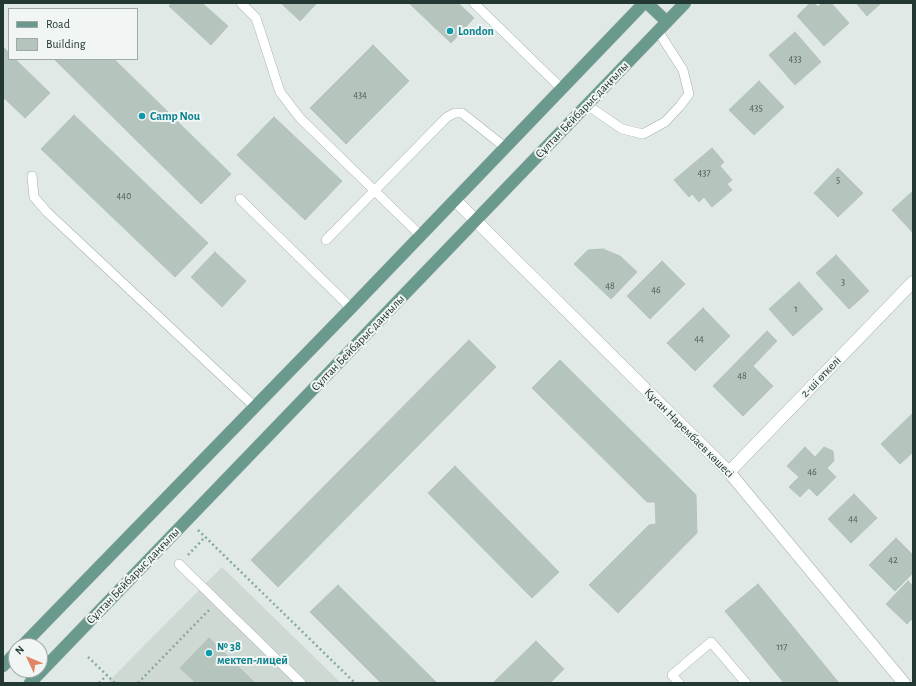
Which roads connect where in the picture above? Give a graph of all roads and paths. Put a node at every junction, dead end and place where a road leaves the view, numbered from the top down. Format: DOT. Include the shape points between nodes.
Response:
graph roads {
  1 [pos="241,3"];
  2 [pos="474,3"];
  3 [pos="646,3"];
  4 [pos="685,3"];
  5 [pos="667,22"];
  6 [pos="658,31"];
  7 [pos="562,89"];
  8 [pos="587,105"];
  9 [pos="506,148"];
  10 [pos="32,176"];
  11 [pos="375,191"];
  12 [pos="240,199"];
  13 [pos="455,200"];
  14 [pos="476,220"];
  15 [pos="420,235"];
  16 [pos="326,240"];
  17 [pos="913,282"];
  18 [pos="351,308"];
  19 [pos="254,406"];
  20 [pos="729,472"];
  21 [pos="187,520"];
  22 [pos="205,537"];
  23 [pos="179,564"];
  24 [pos="217,601"];
  25 [pos="30,638"];
  26 [pos="88,657"];
  27 [pos="107,675"];
  28 [pos="30,683"];
  29 [pos="99,683"];
  30 [pos="115,683"];
  31 [pos="138,683"];
  32 [pos="301,683"];
  33 [pos="355,683"];
  34 [pos="678,683"];
  35 [pos="746,683"];
  36 [pos="904,683"];
  1 -- 11 [label="lane" via="256,18 280,92 300,118"];
  2 -- 7 [label="lane"];
  3 -- 5 [label="main road"];
  3 -- 7 [label="main road"];
  4 -- 5 [label="main road, Сұлтан Бейбарыс даңғылы"];
  5 -- 6 [label="main road, Сұлтан Бейбарыс даңғылы"];
  6 -- 8 [label="main road, Сұлтан Бейбарыс даңғылы"];
  6 -- 8 [label="lane" via="683,70 689,94 665,122 643,134 622,129"];
  7 -- 9 [label="main road"];
  8 -- 14 [label="main road, Сұлтан Бейбарыс даңғылы"];
  9 -- 11 [label="lane" via="462,113 455,113 447,117"];
  9 -- 13 [label="main road"];
  10 -- 19 [label="lane" via="34,197 47,212"];
  11 -- 15 [label="lane"];
  11 -- 16 [label="lane"];
  12 -- 18 [label="lane"];
  13 -- 14 [label="street, Құсан Нарембаев көшесі"];
  13 -- 15 [label="main road"];
  14 -- 20 [label="street, Құсан Нарембаев көшесі"];
  14 -- 21 [label="main road, Сұлтан Бейбарыс даңғылы"];
  15 -- 18 [label="main road"];
  17 -- 20 [label="street, 2-ші өткелі"];
  18 -- 19 [label="main road"];
  19 -- 25 [label="main road"];
  20 -- 36 [label="street, Құсан Нарембаев көшесі"];
  21 -- 22 [label="path"];
  21 -- 28 [label="main road, Сұлтан Бейбарыс даңғылы"];
  22 -- 23 [label="path"];
  22 -- 33 [label="path"];
  23 -- 24 [label="lane"];
  24 -- 31 [label="path"];
  24 -- 32 [label="lane"];
  26 -- 27 [label="path"];
  27 -- 29 [label="path"];
  27 -- 30 [label="path"];
  34 -- 35 [label="lane" via="672,675 712,642"];
}
